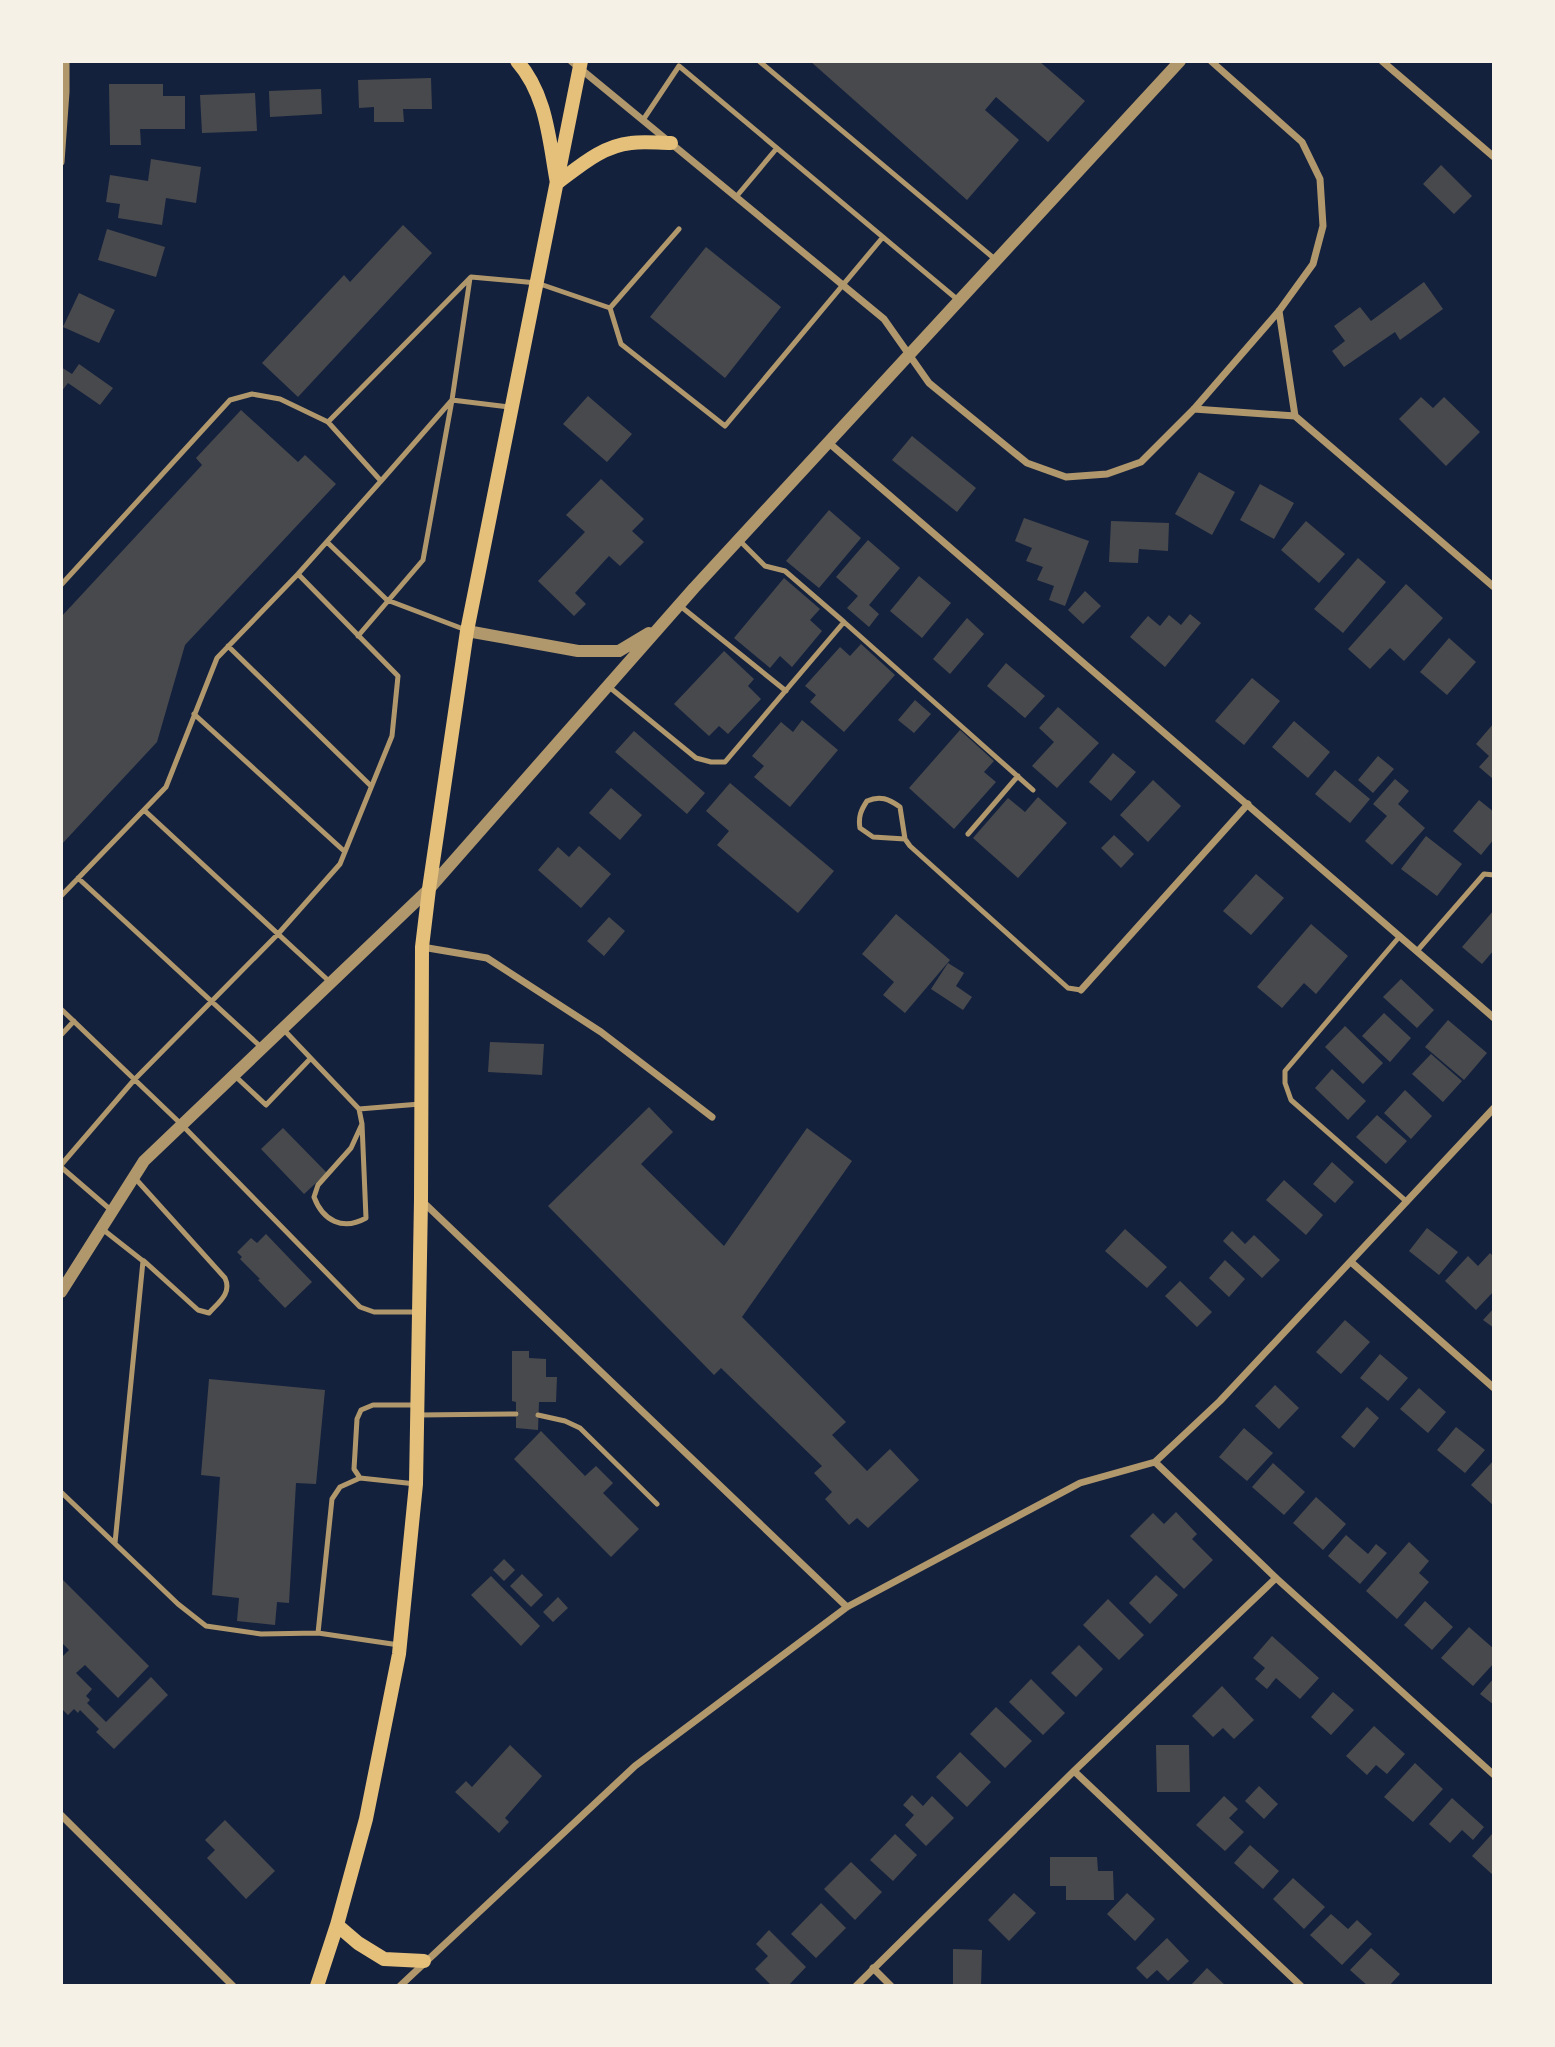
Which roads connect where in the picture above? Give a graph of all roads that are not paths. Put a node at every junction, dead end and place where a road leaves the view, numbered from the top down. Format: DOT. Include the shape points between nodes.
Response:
graph roads {
  1 [pos="66,61"];
  2 [pos="517,61"];
  3 [pos="758,61"];
  4 [pos="1180,61"];
  5 [pos="1211,61"];
  6 [pos="1382,61"];
  7 [pos="578,63"];
  8 [pos="678,63"];
  9 [pos="643,120"];
  10 [pos="671,142"];
  11 [pos="777,148"];
  12 [pos="1494,157"];
  13 [pos="61,162"];
  14 [pos="557,183"];
  15 [pos="736,197"];
  16 [pos="679,229"];
  17 [pos="883,237"];
  18 [pos="996,260"];
  19 [pos="471,277"];
  20 [pos="537,283"];
  21 [pos="843,285"];
  22 [pos="958,300"];
  23 [pos="610,308"];
  24 [pos="1279,312"];
  25 [pos="909,353"];
  26 [pos="452,400"];
  27 [pos="512,407"];
  28 [pos="1194,409"];
  29 [pos="1295,416"];
  30 [pos="328,422"];
  31 [pos="829,443"];
  32 [pos="381,481"];
  33 [pos="739,540"];
  34 [pos="327,542"];
  35 [pos="298,574"];
  36 [pos="61,585"];
  37 [pos="1494,587"];
  38 [pos="387,600"];
  39 [pos="679,605"];
  40 [pos="844,622"];
  41 [pos="661,625"];
  42 [pos="467,631"];
  43 [pos="358,636"];
  44 [pos="228,646"];
  45 [pos="608,686"];
  46 [pos="786,691"];
  47 [pos="194,714"];
  48 [pos="1018,776"];
  49 [pos="371,786"];
  50 [pos="1033,790"];
  51 [pos="1248,804"];
  52 [pos="144,810"];
  53 [pos="968,834"];
  54 [pos="905,839"];
  55 [pos="344,851"];
  56 [pos="1494,875"];
  57 [pos="78,878"];
  58 [pos="429,889"];
  59 [pos="61,896"];
  60 [pos="278,934"];
  61 [pos="1400,936"];
  62 [pos="422,947"];
  63 [pos="1416,951"];
  64 [pos="331,983"];
  65 [pos="1081,990"];
  66 [pos="211,1001"];
  67 [pos="61,1009"];
  68 [pos="1494,1018"];
  69 [pos="74,1021"];
  70 [pos="283,1029"];
  71 [pos="61,1035"];
  72 [pos="262,1048"];
  73 [pos="310,1059"];
  74 [pos="234,1075"];
  75 [pos="134,1080"];
  76 [pos="421,1104"];
  77 [pos="1494,1108"];
  78 [pos="359,1109"];
  79 [pos="712,1117"];
  80 [pos="362,1124"];
  81 [pos="182,1125"];
  82 [pos="61,1166"];
  83 [pos="134,1177"];
  84 [pos="421,1200"];
  85 [pos="1407,1202"];
  86 [pos="112,1211"];
  87 [pos="101,1228"];
  88 [pos="144,1261"];
  89 [pos="1351,1262"];
  90 [pos="61,1292"];
  91 [pos="420,1312"];
  92 [pos="1494,1388"];
  93 [pos="419,1410"];
  94 [pos="516,1414"];
  95 [pos="538,1415"];
  96 [pos="1155,1462"];
  97 [pos="360,1478"];
  98 [pos="416,1485"];
  99 [pos="61,1492"];
  100 [pos="657,1504"];
  101 [pos="115,1543"];
  102 [pos="1276,1578"];
  103 [pos="847,1607"];
  104 [pos="318,1633"];
  105 [pos="399,1645"];
  106 [pos="1074,1771"];
  107 [pos="1494,1774"];
  108 [pos="61,1815"];
  109 [pos="337,1925"];
  110 [pos="424,1961"];
  111 [pos="873,1968"];
  112 [pos="233,1986"];
  113 [pos="317,1986"];
  114 [pos="400,1986"];
  115 [pos="856,1986"];
  116 [pos="891,1986"];
  117 [pos="1301,1986"];
  1 -- 13 [label="street"];
  2 -- 14 [label="main road" via="541,97"];
  3 -- 18 [label="lane"];
  4 -- 18 [label="street"];
  5 -- 24 [label="street" via="1302,142 1320,179 1323,226 1313,264"];
  6 -- 12 [label="street"];
  7 -- 9 [label="street"];
  7 -- 14 [label="main road"];
  8 -- 9 [label="lane"];
  8 -- 11 [label="lane"];
  9 -- 10 [label="street"];
  10 -- 14 [label="main road" via="608,149"];
  10 -- 15 [label="street"];
  11 -- 15 [label="lane"];
  11 -- 17 [label="lane"];
  14 -- 20 [label="main road"];
  15 -- 21 [label="street"];
  16 -- 23 [label="lane"];
  17 -- 21 [label="lane"];
  17 -- 22 [label="lane"];
  18 -- 22 [label="street"];
  19 -- 20 [label="lane"];
  19 -- 26 [label="lane"];
  19 -- 30 [label="lane"];
  20 -- 23 [label="lane"];
  20 -- 27 [label="main road"];
  21 -- 23 [label="lane" via="725,426 621,344"];
  21 -- 25 [label="street" via="884,319"];
  22 -- 25 [label="street"];
  24 -- 28 [label="street"];
  24 -- 29 [label="street"];
  25 -- 28 [label="street" via="929,383 1027,463 1066,477 1107,474 1141,462"];
  25 -- 31 [label="street"];
  26 -- 27 [label="lane"];
  26 -- 32 [label="lane"];
  26 -- 38 [label="lane" via="423,560"];
  27 -- 42 [label="main road"];
  28 -- 29 [label="street"];
  29 -- 37 [label="street"];
  30 -- 32 [label="lane"];
  30 -- 36 [label="lane" via="280,398 252,394 230,400"];
  31 -- 33 [label="street"];
  31 -- 51 [label="street"];
  32 -- 34 [label="lane"];
  33 -- 39 [label="street"];
  33 -- 40 [label="lane" via="765,566 785,571"];
  34 -- 35 [label="lane"];
  34 -- 38 [label="lane"];
  35 -- 43 [label="lane"];
  35 -- 44 [label="lane"];
  38 -- 42 [label="lane"];
  38 -- 43 [label="lane"];
  39 -- 41 [label="street"];
  39 -- 46 [label="lane"];
  40 -- 46 [label="lane"];
  40 -- 48 [label="lane"];
  41 -- 42 [label="street" via="619,650 578,652"];
  41 -- 45 [label="street"];
  42 -- 58 [label="main road"];
  43 -- 49 [label="lane" via="398,676 391,736"];
  44 -- 47 [label="lane" via="216,658"];
  44 -- 49 [label="lane"];
  45 -- 46 [label="lane" via="696,758 711,762 725,762"];
  45 -- 58 [label="street"];
  47 -- 52 [label="lane" via="166,788"];
  47 -- 55 [label="lane"];
  48 -- 50 [label="lane"];
  48 -- 53 [label="lane"];
  49 -- 55 [label="lane"];
  51 -- 61 [label="street"];
  51 -- 65 [label="street"];
  52 -- 57 [label="lane"];
  52 -- 60 [label="lane"];
  54 -- 54 [label="lane" via="900,807 881,797 867,801 858,820 860,828 873,837"];
  54 -- 65 [label="lane" via="1068,989"];
  55 -- 60 [label="lane" via="340,863"];
  56 -- 63 [label="lane" via="1484,874"];
  57 -- 59 [label="lane"];
  57 -- 66 [label="lane"];
  58 -- 62 [label="main road"];
  58 -- 64 [label="street"];
  60 -- 64 [label="lane"];
  60 -- 66 [label="lane"];
  61 -- 63 [label="street"];
  61 -- 85 [label="lane" via="1285,1071 1285,1083 1291,1100"];
  62 -- 76 [label="main road"];
  62 -- 79 [label="street" via="486,958 601,1032"];
  63 -- 68 [label="street"];
  64 -- 70 [label="street"];
  66 -- 72 [label="lane"];
  66 -- 75 [label="lane"];
  67 -- 69 [label="lane"];
  69 -- 71 [label="lane"];
  69 -- 75 [label="lane"];
  70 -- 72 [label="street"];
  70 -- 73 [label="lane"];
  72 -- 74 [label="street"];
  73 -- 74 [label="lane" via="266,1105"];
  73 -- 78 [label="lane"];
  74 -- 81 [label="street"];
  75 -- 81 [label="lane"];
  75 -- 82 [label="lane"];
  76 -- 78 [label="lane"];
  76 -- 84 [label="main road"];
  77 -- 85 [label="street"];
  78 -- 80 [label="lane"];
  80 -- 80 [label="lane" via="366,1218 355,1225 336,1223 314,1197 318,1185 351,1148"];
  81 -- 83 [label="street" via="144,1161"];
  81 -- 91 [label="lane" via="360,1307 374,1312"];
  82 -- 86 [label="lane"];
  83 -- 86 [label="street"];
  83 -- 88 [label="lane" via="225,1278 227,1293 209,1313 198,1310"];
  84 -- 91 [label="main road"];
  84 -- 103 [label="street"];
  85 -- 89 [label="street"];
  86 -- 87 [label="street"];
  87 -- 88 [label="lane"];
  87 -- 90 [label="street"];
  88 -- 101 [label="lane"];
  89 -- 92 [label="street"];
  89 -- 96 [label="street" via="1220,1401"];
  91 -- 93 [label="main road"];
  93 -- 94 [label="lane"];
  93 -- 97 [label="lane" via="373,1405 361,1410 354,1469"];
  93 -- 98 [label="main road"];
  95 -- 100 [label="lane" via="580,1428"];
  96 -- 102 [label="street"];
  96 -- 103 [label="street" via="1080,1483"];
  97 -- 98 [label="lane"];
  97 -- 104 [label="lane" via="340,1487 332,1499"];
  98 -- 105 [label="main road"];
  99 -- 101 [label="lane"];
  101 -- 104 [label="lane" via="206,1626 261,1634"];
  102 -- 106 [label="street"];
  102 -- 107 [label="street"];
  103 -- 110 [label="street" via="635,1766"];
  104 -- 105 [label="lane"];
  105 -- 109 [label="main road" via="366,1819"];
  106 -- 111 [label="street"];
  106 -- 117 [label="street"];
  108 -- 112 [label="street"];
  109 -- 110 [label="main road" via="384,1959"];
  109 -- 113 [label="main road"];
  110 -- 114 [label="street"];
  111 -- 115 [label="street"];
  111 -- 116 [label="street"];
}
